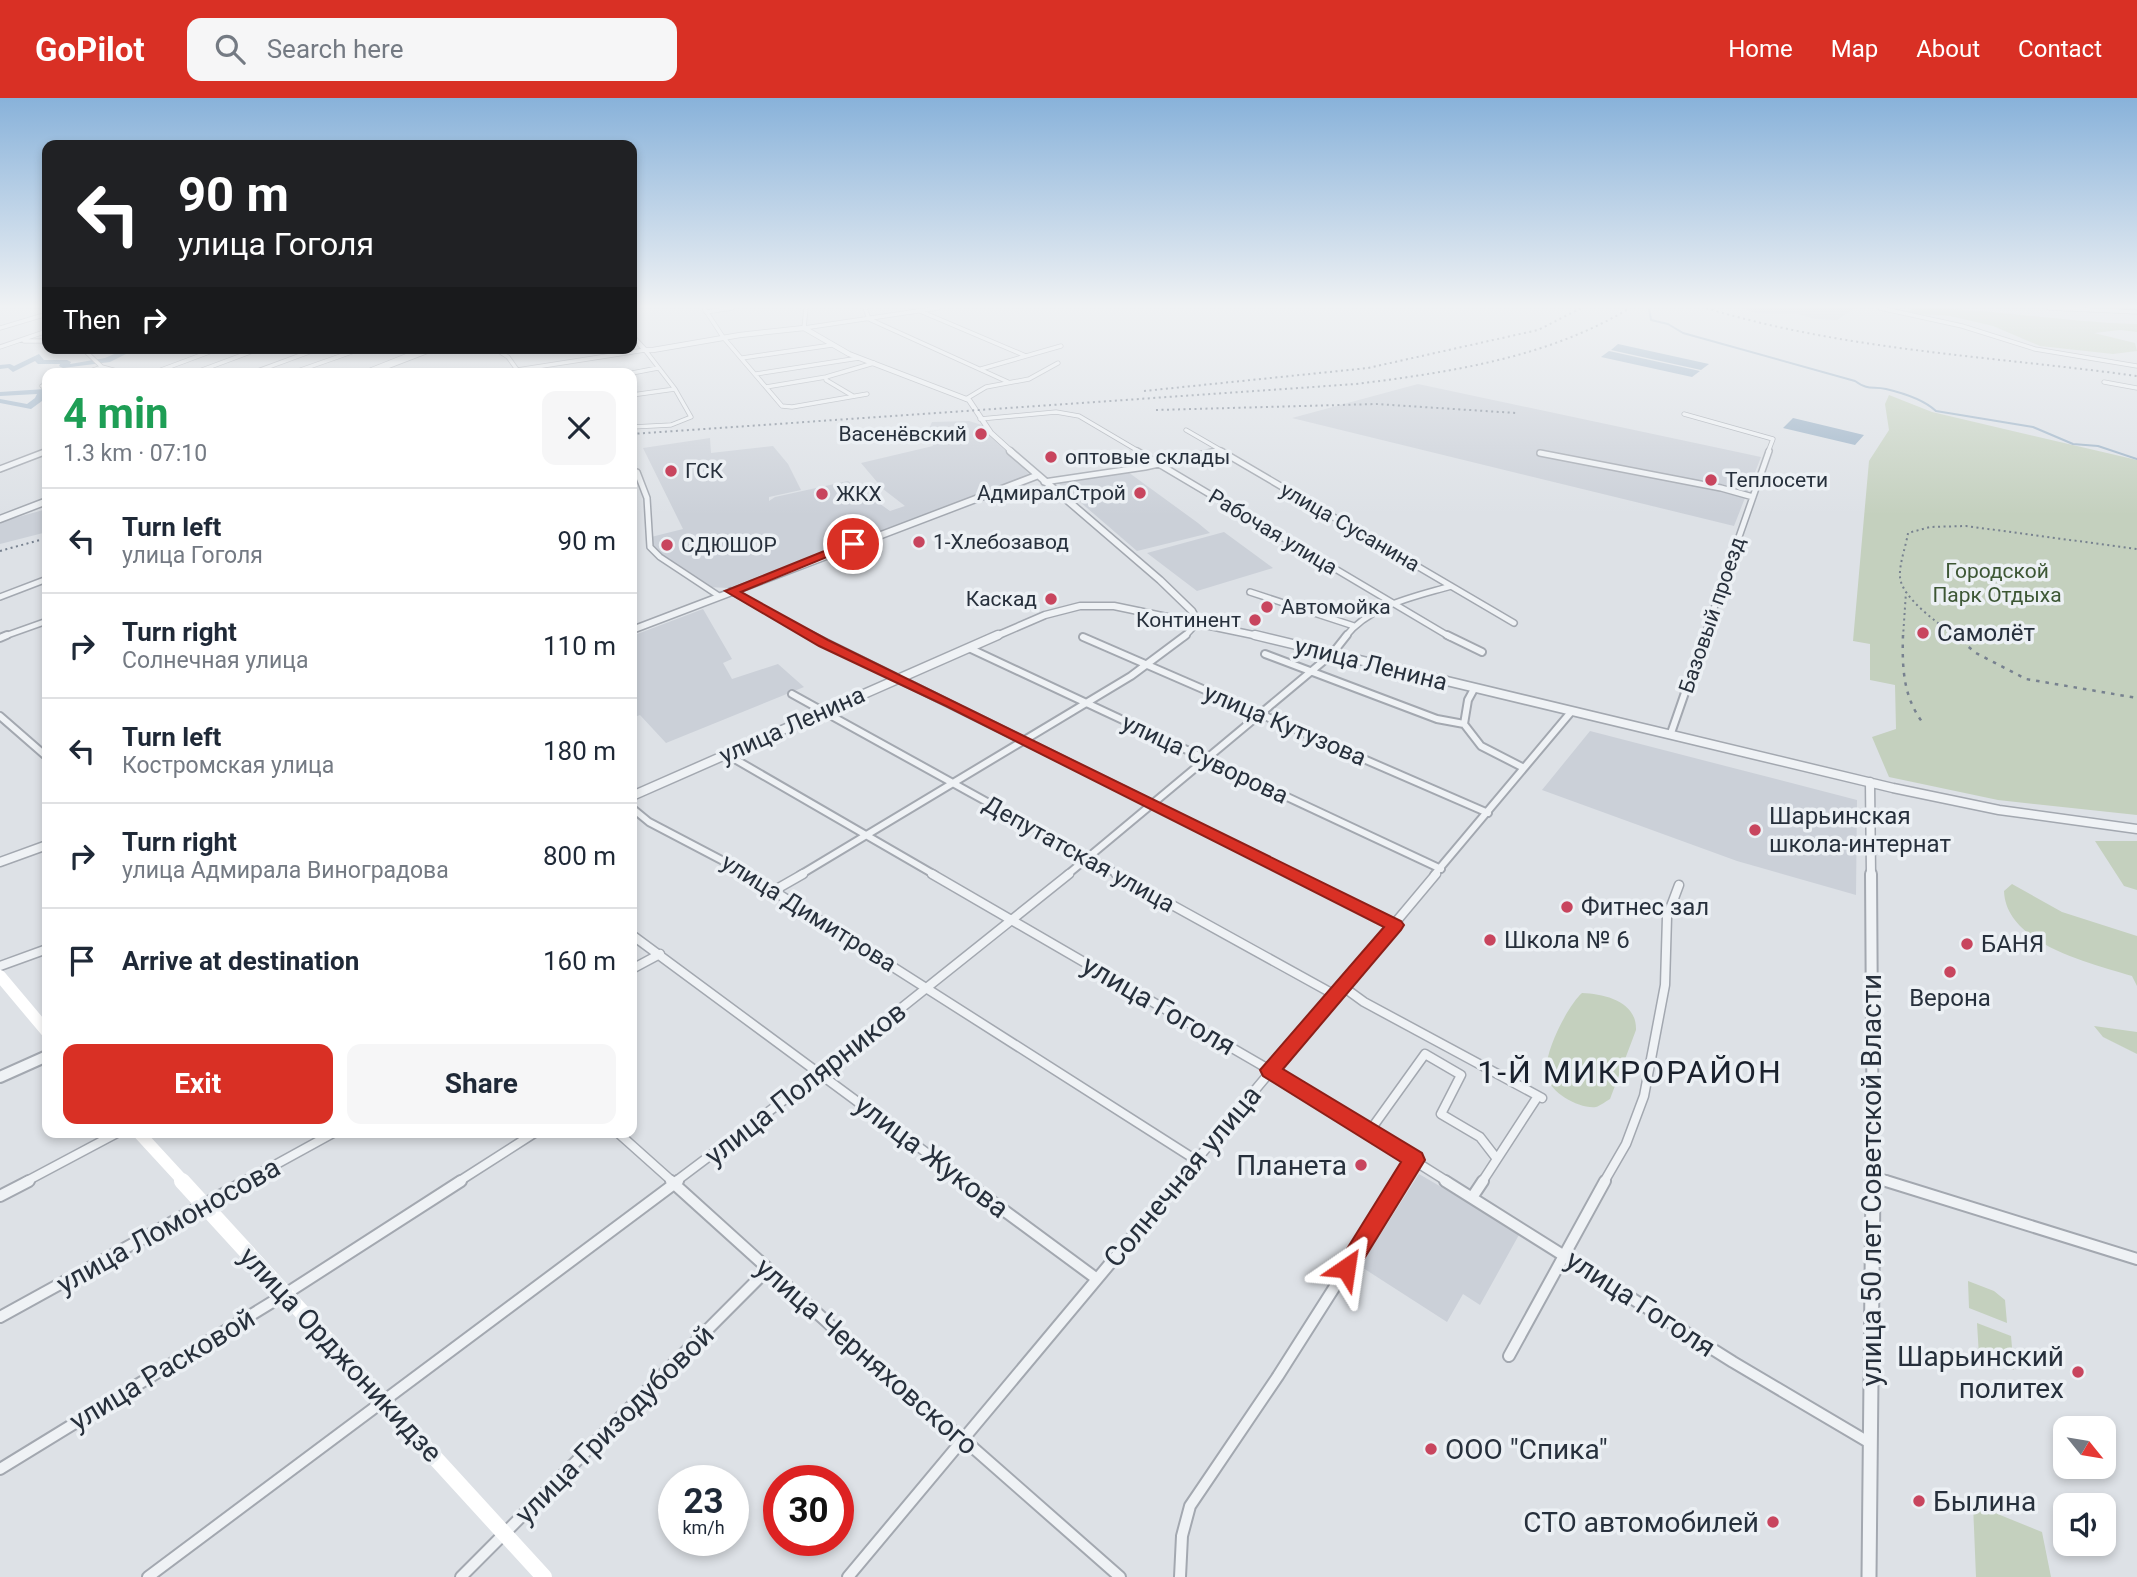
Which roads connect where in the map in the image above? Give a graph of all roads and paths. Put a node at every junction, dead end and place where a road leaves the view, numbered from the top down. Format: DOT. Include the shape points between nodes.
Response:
graph roads {
  1 [pos="665,377"];
  2 [pos="758,377"];
  3 [pos="826,377"];
  4 [pos="910,377"];
  5 [pos="997,377"];
  6 [pos="1032,377"];
  7 [pos="1008,382"];
  8 [pos="2104,382"];
  9 [pos="766,387"];
  10 [pos="2137,388"];
  11 [pos="675,389"];
  12 [pos="637,394"];
  13 [pos="867,394"];
  14 [pos="854,396"];
  15 [pos="966,399"];
  16 [pos="1684,414"];
  17 [pos="979,416"];
  18 [pos="637,428"];
  19 [pos="1186,430"];
  20 [pos="1221,450"];
  21 [pos="42,453"];
  22 [pos="1540,453"];
  23 [pos="1160,464"];
  24 [pos="0,469"];
  25 [pos="637,472"];
  26 [pos="1036,475"];
  27 [pos="1044,482"];
  28 [pos="1753,497"];
  29 [pos="42,503"];
  30 [pos="0,519"];
  31 [pos="42,581"];
  32 [pos="1451,586"];
  33 [pos="731,591"];
  34 [pos="1250,592"];
  35 [pos="719,596"];
  36 [pos="0,597"];
  37 [pos="1393,603"];
  38 [pos="1198,622"];
  39 [pos="42,623"];
  40 [pos="1514,623"];
  41 [pos="1354,626"];
  42 [pos="637,628"];
  43 [pos="1083,637"];
  44 [pos="0,638"];
  45 [pos="969,648"];
  46 [pos="1482,652"];
  47 [pos="1265,654"];
  48 [pos="1332,654"];
  49 [pos="1148,665"];
  50 [pos="1311,672"];
  51 [pos="898,679"];
  52 [pos="1474,689"];
  53 [pos="792,694"];
  54 [pos="1086,704"];
  55 [pos="825,711"];
  56 [pos="1571,712"];
  57 [pos="1260,715"];
  58 [pos="0,716"];
  59 [pos="1464,724"];
  60 [pos="1671,733"];
  61 [pos="1027,742"];
  62 [pos="42,753"];
  63 [pos="726,754"];
  64 [pos="1205,758"];
  65 [pos="1524,768"];
  66 [pos="1870,782"];
  67 [pos="956,785"];
  68 [pos="637,794"];
  69 [pos="1152,804"];
  70 [pos="637,812"];
  71 [pos="1488,813"];
  72 [pos="2137,829"];
  73 [pos="868,836"];
  74 [pos="42,847"];
  75 [pos="1088,858"];
  76 [pos="0,862"];
  77 [pos="1441,869"];
  78 [pos="1679,885"];
  79 [pos="775,890"];
  80 [pos="1012,921"];
  81 [pos="1395,925"];
  82 [pos="637,938"];
  83 [pos="42,951"];
  84 [pos="660,954"];
  85 [pos="0,966"];
  86 [pos="637,967"];
  87 [pos="0,976"];
  88 [pos="1342,986"];
  89 [pos="929,987"];
  90 [pos="1335,995"];
  91 [pos="42,1026"];
  92 [pos="42,1058"];
  93 [pos="1270,1070"];
  94 [pos="820,1073"];
  95 [pos="0,1077"];
  96 [pos="1369,1132"];
  97 [pos="108,1138"];
  98 [pos="143,1138"];
  99 [pos="324,1138"];
  100 [pos="527,1138"];
  101 [pos="624,1138"];
  102 [pos="1497,1159"];
  103 [pos="1196,1160"];
  104 [pos="1415,1160"];
  105 [pos="1872,1174"];
  106 [pos="675,1183"];
  107 [pos="0,1196"];
  108 [pos="1473,1196"];
  109 [pos="204,1206"];
  110 [pos="1563,1253"];
  111 [pos="2137,1259"];
  112 [pos="767,1270"];
  113 [pos="1097,1279"];
  114 [pos="287,1293"];
  115 [pos="0,1317"];
  116 [pos="1509,1356"];
  117 [pos="386,1401"];
  118 [pos="962,1438"];
  119 [pos="1871,1444"];
  120 [pos="0,1469"];
  121 [pos="505,1534"];
  122 [pos="148,1577"];
  123 [pos="460,1577"];
  124 [pos="544,1577"];
  125 [pos="848,1577"];
  126 [pos="1121,1577"];
  127 [pos="1180,1577"];
  128 [pos="1869,1577"];
  1 -- 11 [label="street"];
  2 -- 9 [label="street"];
  3 -- 9 [label="street"];
  3 -- 14 [label="street"];
  4 -- 15 [label="street"];
  5 -- 7 [label="street"];
  6 -- 7 [label="street"];
  7 -- 15 [label="street" via="971,393"];
  8 -- 10 [label="street"];
  9 -- 14 [label="street" via="785,407"];
  11 -- 12 [label="street"];
  11 -- 18 [label="street" via="691,417 671,425"];
  13 -- 14 [label="street"];
  15 -- 17 [label="street"];
  16 -- 28 [label="street, Базовый проезд" via="1773,439"];
  17 -- 23 [label="street, Рабочая улица" via="1072,413"];
  17 -- 26 [label="street"];
  19 -- 20 [label="street, улица Сусанина"];
  20 -- 23 [label="street"];
  20 -- 32 [label="street, улица Сусанина"];
  21 -- 24 [label="street"];
  22 -- 28 [label="street"];
  23 -- 27 [label="street"];
  23 -- 37 [label="street, Рабочая улица"];
  25 -- 35 [label="street" via="647,498 650,547"];
  26 -- 27 [label="street"];
  26 -- 33 [label="street"];
  27 -- 38 [label="street" via="1160,580"];
  28 -- 60 [label="street, Базовый проезд"];
  29 -- 30 [label="street"];
  31 -- 36 [label="street"];
  32 -- 37 [label="street, улица Полярников"];
  32 -- 40 [label="street, улица Сусанина"];
  33 -- 35 [label="street"];
  33 -- 51 [label="street"];
  34 -- 41 [label="street"];
  35 -- 42 [label="street"];
  37 -- 41 [label="street, улица Полярников"];
  37 -- 46 [label="street, Рабочая улица"];
  38 -- 45 [label="street, улица Ленина" via="1114,606 1080,606 1045,615"];
  38 -- 48 [label="street, улица Ленина"];
  38 -- 49 [label="street"];
  39 -- 44 [label="street"];
  41 -- 48 [label="street, улица Полярников"];
  43 -- 49 [label="street, улица Кутузова"];
  45 -- 51 [label="street, улица Ленина"];
  45 -- 54 [label="street, улица Суворова"];
  47 -- 50 [label="street"];
  48 -- 50 [label="street, улица Полярников"];
  48 -- 52 [label="street, улица Ленина"];
  49 -- 54 [label="street"];
  49 -- 57 [label="street, улица Кутузова"];
  50 -- 57 [label="street, улица Полярников"];
  50 -- 59 [label="street"];
  51 -- 55 [label="street, улица Ленина"];
  51 -- 61 [label="street"];
  52 -- 56 [label="street, улица Ленина"];
  52 -- 59 [label="street"];
  53 -- 55 [label="street, Депутатская улица"];
  54 -- 61 [label="street"];
  54 -- 64 [label="street, улица Суворова"];
  55 -- 63 [label="street, улица Ленина"];
  55 -- 67 [label="street, Депутатская улица"];
  56 -- 60 [label="street, улица Ленина"];
  56 -- 65 [label="street, Солнечная улица"];
  57 -- 64 [label="street, улица Полярников"];
  57 -- 71 [label="street, улица Кутузова"];
  58 -- 62 [label="street"];
  59 -- 65 [label="street" via="1476,743"];
  60 -- 66 [label="street, улица Ленина"];
  61 -- 67 [label="street"];
  61 -- 69 [label="street"];
  63 -- 68 [label="street, улица Ленина"];
  63 -- 73 [label="street, улица Гоголя"];
  64 -- 69 [label="street, улица Полярников"];
  64 -- 77 [label="street, улица Суворова"];
  65 -- 71 [label="street, Солнечная улица"];
  66 -- 72 [label="street, улица Ленина" via="1999,810"];
  66 -- 105 [label="street, улица 50 лет Советской Власти"];
  67 -- 73 [label="street"];
  67 -- 75 [label="street, Депутатская улица"];
  69 -- 75 [label="street, улица Полярников"];
  69 -- 81 [label="street"];
  70 -- 79 [label="street, улица Димитрова"];
  71 -- 77 [label="street, Солнечная улица"];
  73 -- 79 [label="street"];
  73 -- 80 [label="street, улица Гоголя"];
  74 -- 76 [label="street"];
  75 -- 80 [label="street, улица Полярников"];
  75 -- 90 [label="street, Депутатская улица"];
  77 -- 81 [label="street, Солнечная улица"];
  78 -- 110 [label="street" via="1667,917 1665,985 1644,1096 1626,1144"];
  79 -- 89 [label="street, улица Димитрова"];
  80 -- 89 [label="street, улица Полярников"];
  80 -- 93 [label="street, улица Гоголя"];
  81 -- 88 [label="street, Солнечная улица"];
  82 -- 84 [label="street, улица Жукова"];
  83 -- 85 [label="street"];
  84 -- 86 [label="street"];
  84 -- 94 [label="street, улица Жукова"];
  87 -- 91 [label="main road"];
  88 -- 90 [label="street, Солнечная улица"];
  88 -- 102 [label="street" via="1540,1097"];
  89 -- 94 [label="street, улица Полярников"];
  89 -- 103 [label="street, улица Димитрова"];
  90 -- 93 [label="street, Солнечная улица"];
  92 -- 95 [label="street"];
  93 -- 96 [label="street, улица Гоголя"];
  93 -- 103 [label="street, Солнечная улица"];
  94 -- 106 [label="street, улица Полярников"];
  94 -- 113 [label="street, улица Жукова"];
  96 -- 102 [label="street" via="1426,1054 1461,1075 1441,1114 1480,1137"];
  96 -- 104 [label="street, улица Гоголя"];
  97 -- 107 [label="street"];
  98 -- 109 [label="main road, улица Орджоникидзе"];
  99 -- 109 [label="street, улица Ломоносова"];
  100 -- 114 [label="street, улица Расковой"];
  101 -- 106 [label="street, улица Черняховского"];
  102 -- 108 [label="street"];
  103 -- 113 [label="street, Солнечная улица"];
  104 -- 108 [label="street, улица Гоголя"];
  104 -- 127 [label="street" via="1190,1506 1182,1536"];
  105 -- 111 [label="street"];
  105 -- 119 [label="street, улица 50 лет Советской Власти"];
  106 -- 112 [label="street, улица Черняховского"];
  106 -- 117 [label="street, улица Полярников"];
  108 -- 110 [label="street, улица Гоголя"];
  109 -- 114 [label="main road, улица Орджоникидзе"];
  109 -- 115 [label="street, улица Ломоносова"];
  110 -- 116 [label="street"];
  110 -- 119 [label="street, улица Гоголя"];
  112 -- 118 [label="street, улица Черняховского"];
  112 -- 121 [label="street, улица Гризодубовой"];
  113 -- 118 [label="street, Солнечная улица"];
  114 -- 117 [label="main road, улица Орджоникидзе"];
  114 -- 120 [label="street, улица Расковой"];
  117 -- 121 [label="main road, улица Орджоникидзе"];
  117 -- 122 [label="street, улица Полярников"];
  118 -- 125 [label="street, Солнечная улица"];
  118 -- 126 [label="street, улица Черняховского"];
  119 -- 128 [label="street, улица 50 лет Советской Власти"];
  121 -- 123 [label="street, улица Гризодубовой"];
  121 -- 124 [label="main road, улица Орджоникидзе"];
}
